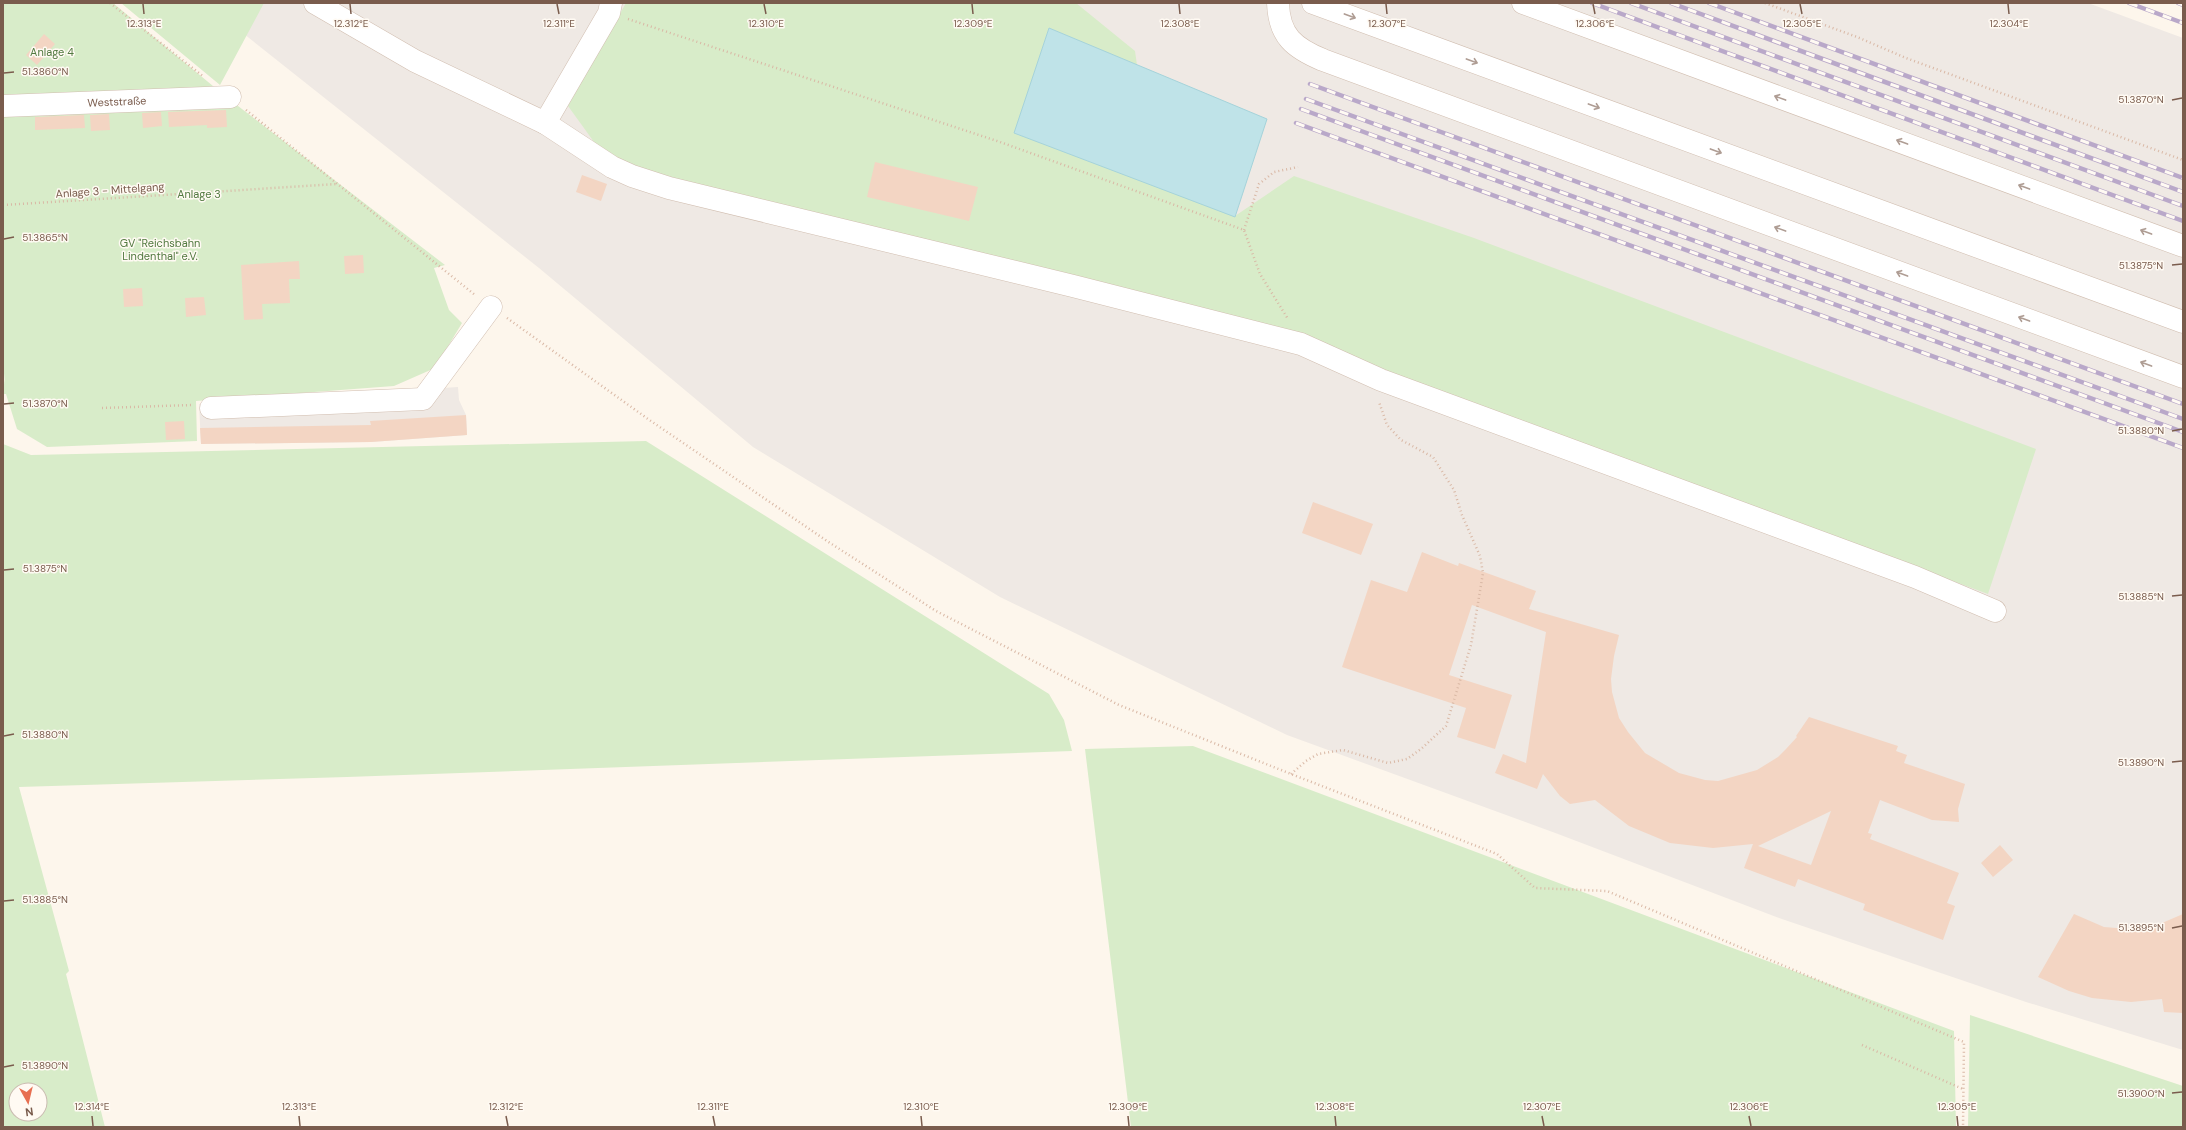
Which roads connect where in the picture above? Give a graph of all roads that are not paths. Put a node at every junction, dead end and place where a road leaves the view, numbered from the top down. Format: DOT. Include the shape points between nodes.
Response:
graph roads {
  1 [pos="315,3"];
  2 [pos="1278,3"];
  3 [pos="1313,3"];
  4 [pos="1523,3"];
  5 [pos="610,8"];
  6 [pos="230,97"];
  7 [pos="3,106"];
  8 [pos="545,123"];
  9 [pos="2183,246"];
  10 [pos="491,308"];
  11 [pos="2183,322"];
  12 [pos="2183,377"];
  13 [pos="211,408"];
  14 [pos="1995,611"];
  1 -- 8 [label="lane" via="415,61"];
  12 -- 2 [label="lane, one-way" via="1323,60 1300,50 1287,38 1278,18"];
  3 -- 11 [label="lane, one-way"];
  9 -- 4 [label="lane, one-way"];
  5 -- 8 [label="lane"];
  6 -- 7 [label="lane, Weststraße"];
  8 -- 14 [label="lane" via="612,167 669,188 1301,344 1381,380 1915,577"];
  10 -- 13 [label="lane" via="423,399"];
}
